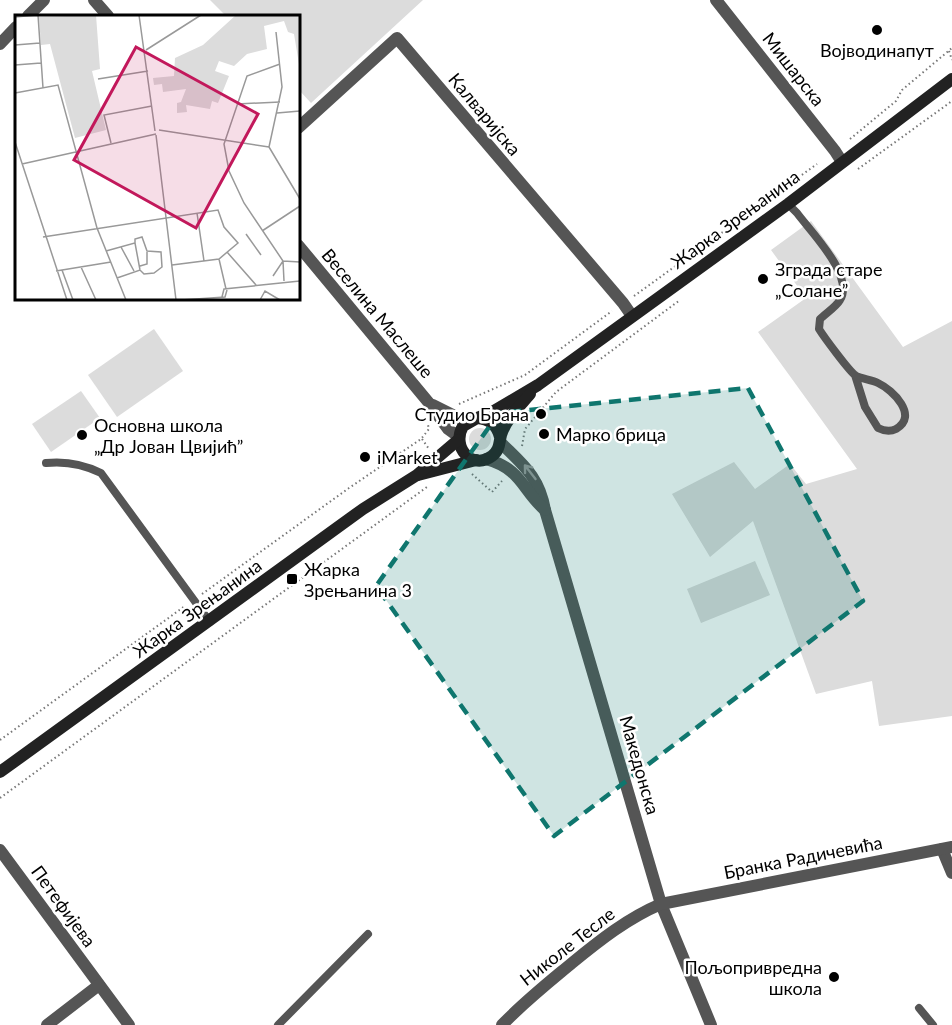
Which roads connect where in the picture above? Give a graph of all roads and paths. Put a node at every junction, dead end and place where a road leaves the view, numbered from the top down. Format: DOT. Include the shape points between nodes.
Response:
graph roads {
  1 [pos="44,0"];
  2 [pos="94,0"];
  3 [pos="716,0"];
  4 [pos="28,15"];
  5 [pos="107,15"];
  6 [pos="15,28"];
  7 [pos="0,44"];
  8 [pos="950,50"];
  9 [pos="952,60"];
  10 [pos="952,79"];
  11 [pos="300,126"];
  12 [pos="835,151"];
  13 [pos="842,162"];
  14 [pos="788,204"];
  15 [pos="300,247"];
  16 [pos="623,303"];
  17 [pos="632,316"];
  18 [pos="855,375"];
  19 [pos="538,385"];
  20 [pos="452,402"];
  21 [pos="429,403"];
  22 [pos="472,420"];
  23 [pos="458,439"];
  24 [pos="500,439"];
  25 [pos="481,459"];
  26 [pos="46,463"];
  27 [pos="417,475"];
  28 [pos="545,510"];
  29 [pos="194,600"];
  30 [pos="210,622"];
  31 [pos="0,740"];
  32 [pos="0,772"];
  33 [pos="947,848"];
  34 [pos="0,849"];
  35 [pos="952,873"];
  36 [pos="661,904"];
  37 [pos="368,934"];
  38 [pos="99,985"];
  39 [pos="919,1008"];
  40 [pos="47,1025"];
  41 [pos="129,1025"];
  42 [pos="278,1025"];
  43 [pos="502,1025"];
  44 [pos="711,1025"];
  45 [pos="933,1025"];
  1 -- 4 [label="street"];
  2 -- 5 [label="street"];
  3 -- 12 [label="street, Мишарска"];
  6 -- 7 [label="street"];
  8 -- 9 [label="path"];
  8 -- 12 [label="path"];
  10 -- 13 [label="main road, Жарка Зрењанина"];
  11 -- 16 [label="street, Калваријска" via="397,38"];
  12 -- 13 [label="street, Мишарска"];
  12 -- 16 [label="path"];
  13 -- 14 [label="main road, Жарка Зрењанина"];
  14 -- 17 [label="main road, Жарка Зрењанина"];
  14 -- 18 [label="lane" via="842,276 842,297 818,325"];
  15 -- 21 [label="street, Веселина Маслеше"];
  16 -- 17 [label="street, Калваријска"];
  16 -- 20 [label="path" via="525,375 460,404"];
  17 -- 19 [label="main road, Жарка Зрењанина"];
  18 -- 18 [label="lane" via="865,407 878,428 888,431 902,424 905,412 894,394"];
  19 -- 22 [label="main road, Жарка Зрењанина"];
  19 -- 24 [label="main road, Жарка Зрењанина" via="505,425"];
  21 -- 22 [label="street, Веселина Маслеше"];
  21 -- 23 [label="street, Веселина Маслеше"];
  21 -- 29 [label="path" via="425,411 429,429 421,439"];
  22 -- 23 [label="main road, Жарка Зрењанина" via="463,426"];
  22 -- 24 [label="main road" via="490,421 499,431"];
  23 -- 25 [label="main road" via="462,451"];
  23 -- 27 [label="main road, Жарка Зрењанина"];
  24 -- 25 [label="main road, Жарка Зрењанина" via="496,452"];
  28 -- 24 [label="street, Македонска, one-way" via="535,477"];
  25 -- 27 [label="main road, Жарка Зрењанина"];
  25 -- 28 [label="street, Македонска" via="502,464 516,475"];
  26 -- 29 [label="lane" via="74,464 101,473"];
  27 -- 30 [label="main road, Жарка Зрењанина" via="363,509"];
  28 -- 36 [label="street, Македонска"];
  29 -- 30 [label="lane"];
  29 -- 31 [label="path"];
  30 -- 32 [label="main road, Жарка Зрењанина"];
  33 -- 35 [label="street"];
  33 -- 36 [label="street, Бранка Радичевића"];
  34 -- 38 [label="street, Петефијева"];
  36 -- 43 [label="street, Николе Тесле" via="632,918 596,944"];
  36 -- 44 [label="street, Македонска"];
  37 -- 42 [label="lane"];
  38 -- 40 [label="street"];
  38 -- 41 [label="street, Петефијева"];
  39 -- 45 [label="lane"];
}
